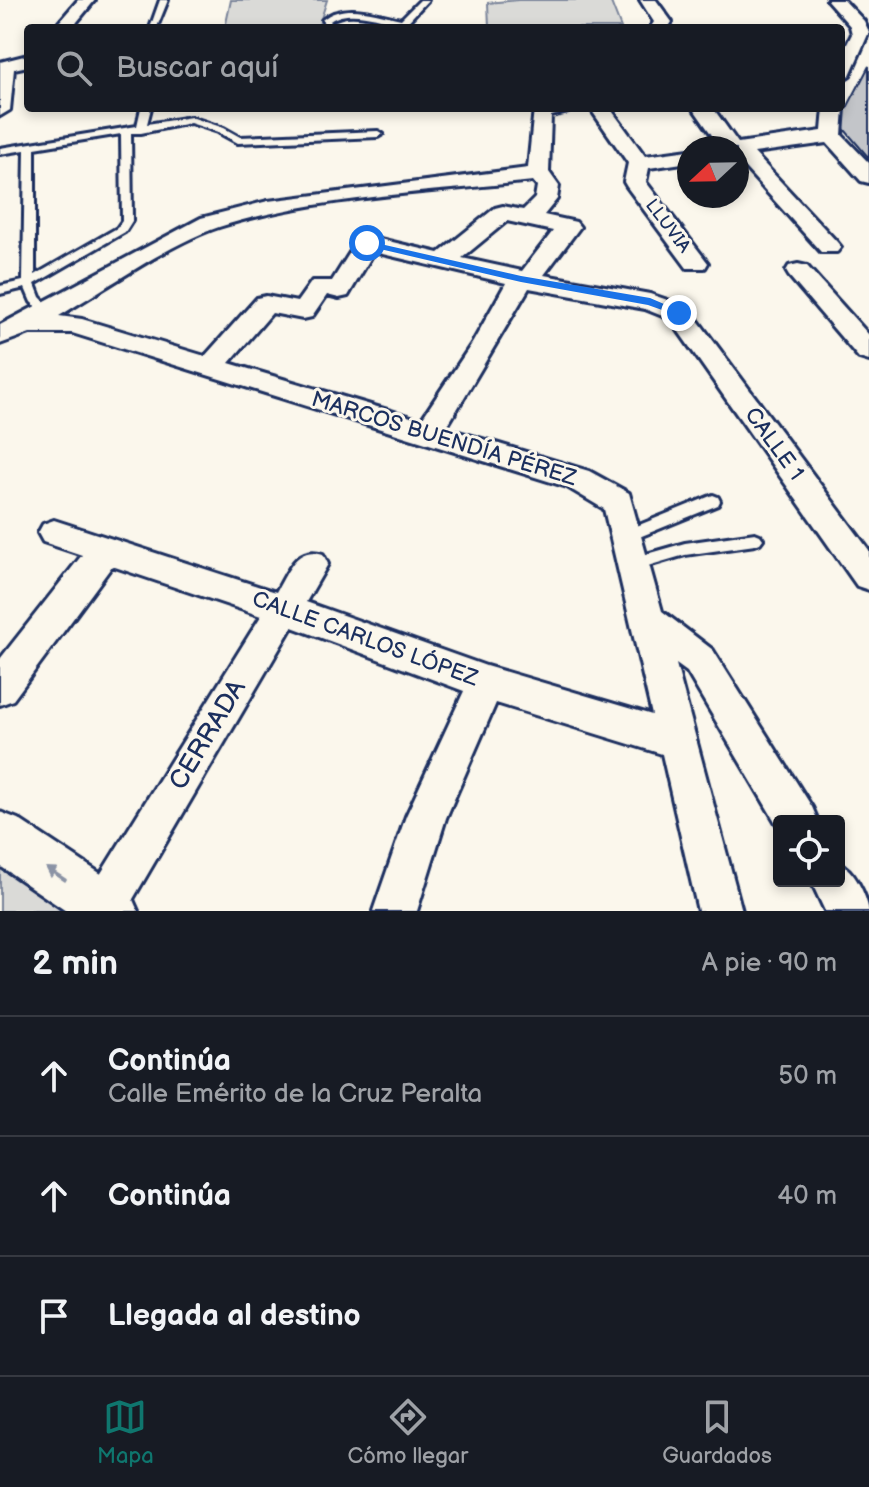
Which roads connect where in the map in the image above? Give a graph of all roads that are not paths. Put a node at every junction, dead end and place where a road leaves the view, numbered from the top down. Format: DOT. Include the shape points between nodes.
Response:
graph roads {
  1 [pos="87,0"];
  2 [pos="164,0"];
  3 [pos="424,0"];
  4 [pos="648,0"];
  5 [pos="835,0"];
  6 [pos="66,24"];
  7 [pos="154,24"];
  8 [pos="328,24"];
  9 [pos="396,24"];
  10 [pos="401,24"];
  11 [pos="662,24"];
  12 [pos="24,61"];
  13 [pos="4,66"];
  14 [pos="845,67"];
  15 [pos="0,110"];
  16 [pos="145,112"];
  17 [pos="541,112"];
  18 [pos="603,112"];
  19 [pos="706,112"];
  20 [pos="834,112"];
  21 [pos="141,130"];
  22 [pos="126,133"];
  23 [pos="378,134"];
  24 [pos="726,136"];
  25 [pos="832,136"];
  26 [pos="30,147"];
  27 [pos="749,147"];
  28 [pos="0,151"];
  29 [pos="677,158"];
  30 [pos="639,163"];
  31 [pos="749,163"];
  32 [pos="538,172"];
  33 [pos="869,176"];
  34 [pos="529,218"];
  35 [pos="829,247"];
  36 [pos="445,260"];
  37 [pos="696,263"];
  38 [pos="798,271"];
  39 [pos="525,279"];
  40 [pos="29,283"];
  41 [pos="0,290"];
  42 [pos="25,324"];
  43 [pos="869,352"];
  44 [pos="211,366"];
  45 [pos="428,433"];
  46 [pos="713,501"];
  47 [pos="54,533"];
  48 [pos="755,539"];
  49 [pos="630,550"];
  50 [pos="104,551"];
  51 [pos="311,564"];
  52 [pos="869,576"];
  53 [pos="284,609"];
  54 [pos="647,619"];
  55 [pos="486,683"];
  56 [pos="0,688"];
  57 [pos="677,741"];
  58 [pos="794,815"];
  59 [pos="0,837"];
  60 [pos="835,887"];
  61 [pos="108,908"];
  62 [pos="395,911"];
  63 [pos="720,911"];
  64 [pos="849,911"];
  1 -- 6 [label="street"];
  2 -- 7 [label="lane"];
  3 -- 10 [label="lane"];
  4 -- 11 [label="street"];
  5 -- 14 [label="street" via="861,34"];
  8 -- 9 [label="lane" via="330,16 346,12"];
  12 -- 13 [label="street"];
  13 -- 15 [label="street"];
  16 -- 21 [label="lane"];
  17 -- 32 [label="street"];
  18 -- 30 [label="street, LLUVIA"];
  19 -- 24 [label="street"];
  20 -- 25 [label="street"];
  21 -- 22 [label="lane"];
  21 -- 23 [label="lane" via="191,120 238,140"];
  22 -- 26 [label="lane"];
  22 -- 40 [label="lane" via="127,221 121,230"];
  25 -- 27 [label="street"];
  25 -- 33 [label="street"];
  26 -- 28 [label="lane"];
  26 -- 40 [label="lane"];
  29 -- 30 [label="street"];
  30 -- 37 [label="street, LLUVIA" via="635,182"];
  31 -- 35 [label="street"];
  32 -- 34 [label="street" via="548,186 546,199"];
  32 -- 42 [label="street" via="268,208 209,223"];
  34 -- 36 [label="street" via="503,213"];
  34 -- 39 [label="street" via="568,227"];
  36 -- 39 [label="street"];
  36 -- 44 [label="street" via="367,243 339,290 321,286 303,311 266,304"];
  38 -- 43 [label="street"];
  39 -- 45 [label="street"];
  39 -- 52 [label="street, CALLE 1" via="650,302 679,313"];
  40 -- 41 [label="lane"];
  40 -- 42 [label="lane" via="35,299"];
  42 -- 44 [label="street, MARCOS BUENDÍA PÉREZ" via="73,325"];
  44 -- 45 [label="street, MARCOS BUENDÍA PÉREZ"];
  45 -- 49 [label="street, MARCOS BUENDÍA PÉREZ" via="578,479 618,502"];
  46 -- 49 [label="lane"];
  47 -- 50 [label="street, CALLE CARLOS LÓPEZ"];
  48 -- 49 [label="lane"];
  49 -- 54 [label="street, MARCOS BUENDÍA PÉREZ"];
  50 -- 53 [label="street, CALLE CARLOS LÓPEZ"];
  50 -- 56 [label="street"];
  51 -- 53 [label="street, CERRADA"];
  53 -- 55 [label="street, CALLE CARLOS LÓPEZ"];
  53 -- 61 [label="street, CERRADA"];
  54 -- 57 [label="street, MARCOS BUENDÍA PÉREZ"];
  54 -- 58 [label="street" via="700,661"];
  55 -- 57 [label="street, CALLE CARLOS LÓPEZ"];
  55 -- 62 [label="street" via="426,816"];
  57 -- 63 [label="street, MARCOS BUENDÍA PÉREZ"];
  61 -- 59 [label="street, one-way"];
  60 -- 64 [label="street"];
}
